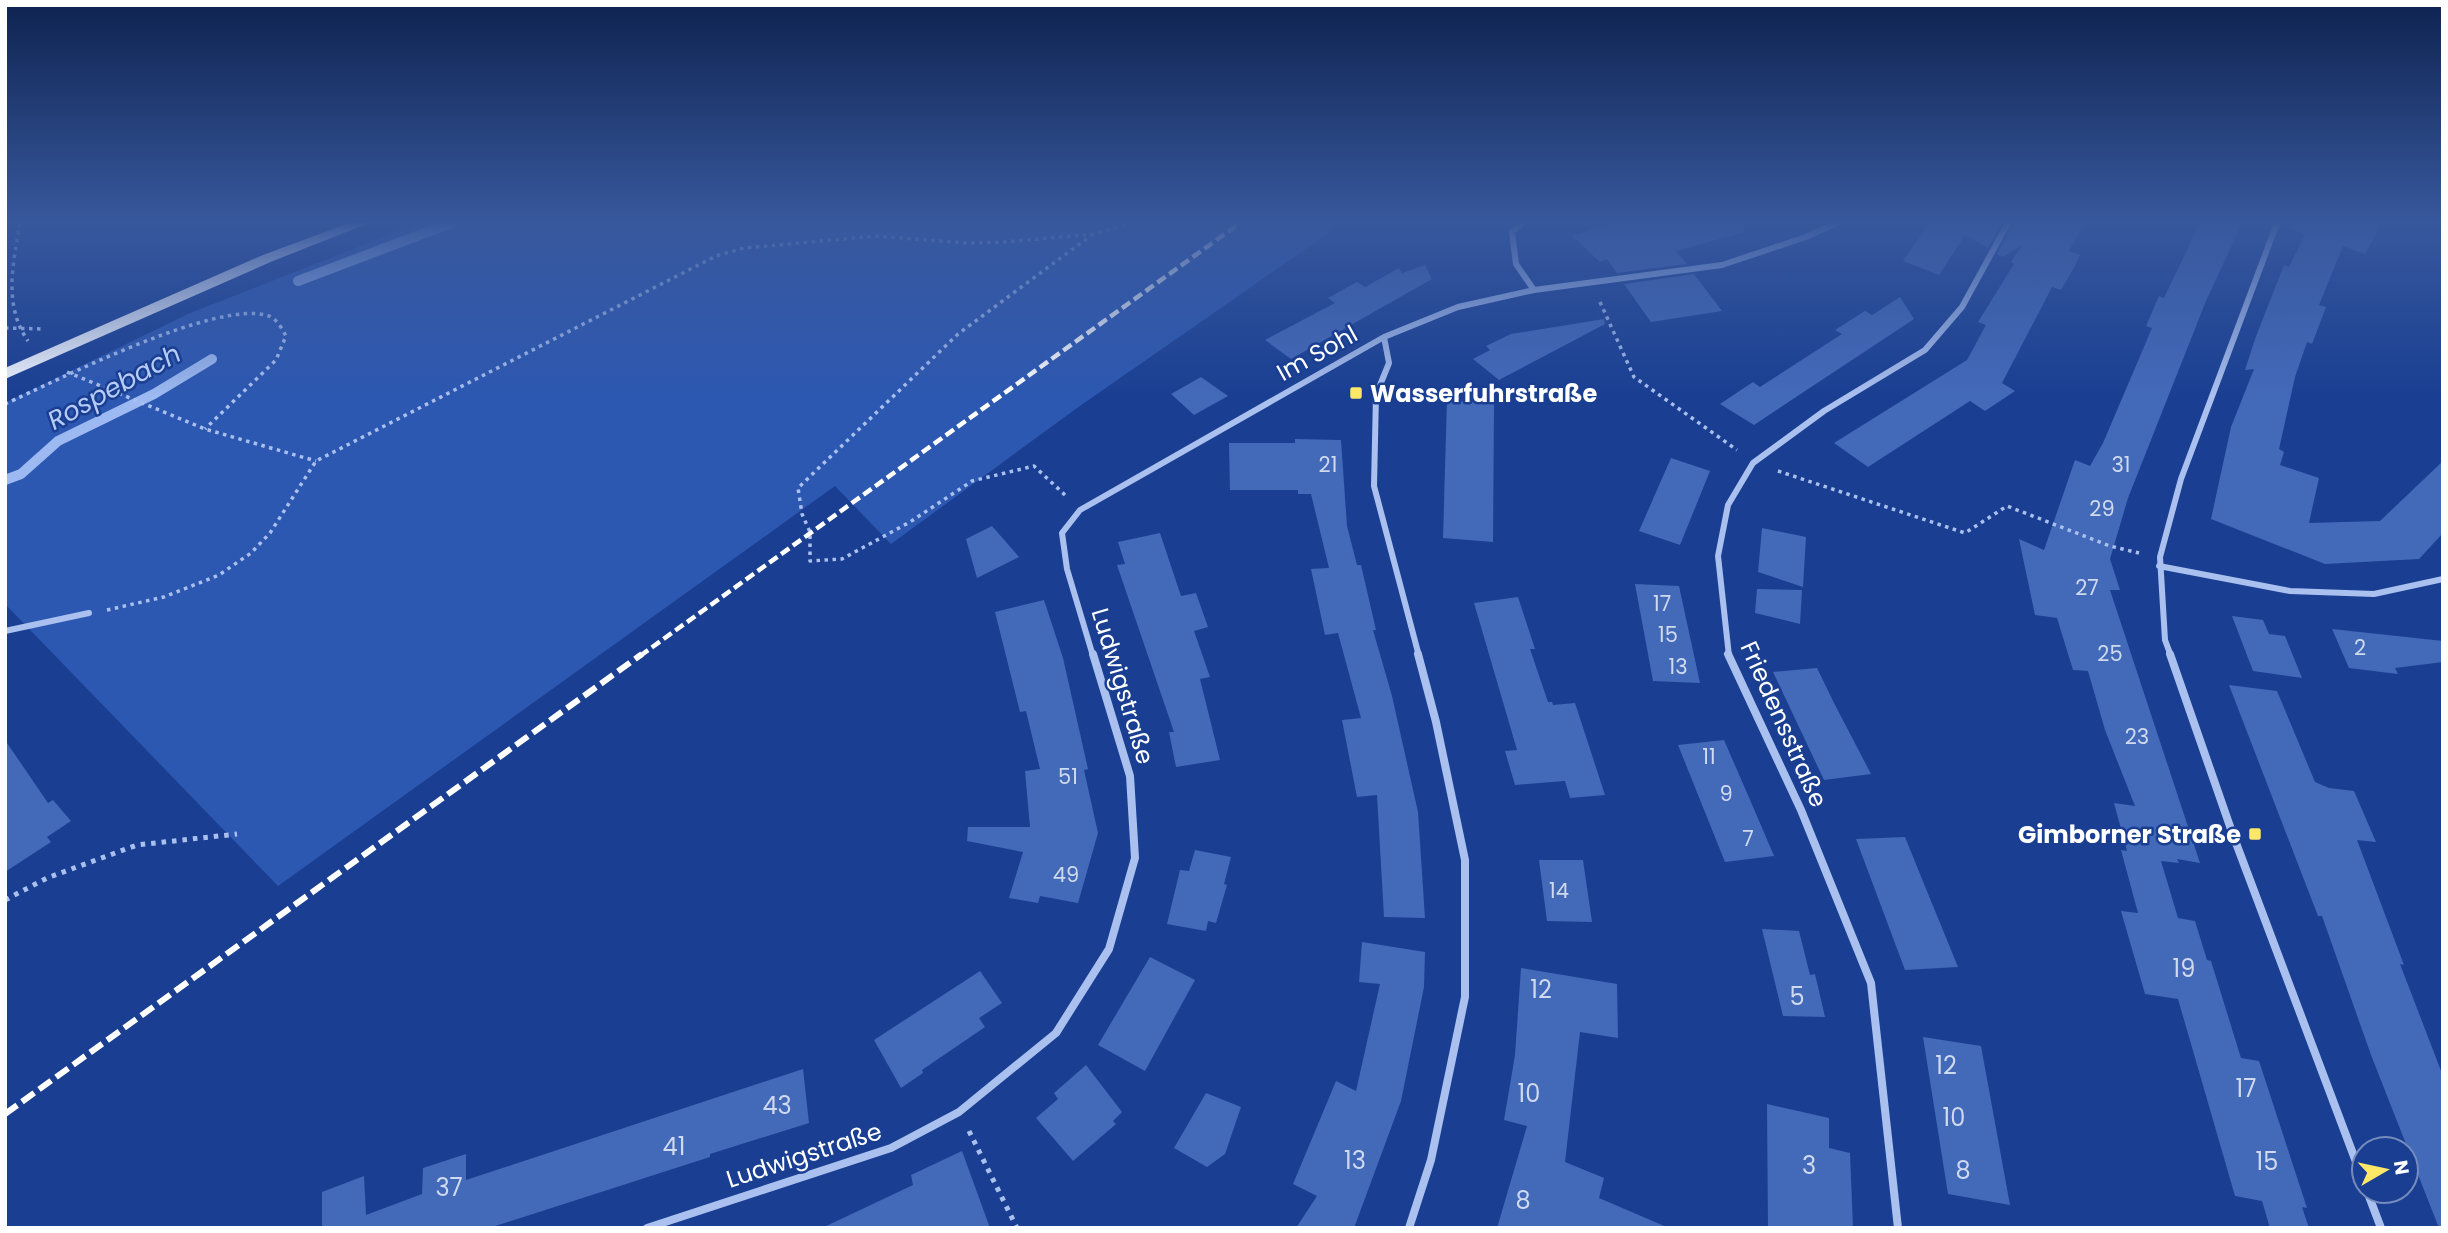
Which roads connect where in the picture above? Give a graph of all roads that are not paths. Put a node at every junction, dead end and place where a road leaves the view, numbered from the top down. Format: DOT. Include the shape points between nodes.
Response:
graph roads {
  1 [pos="217,281"];
  2 [pos="1527,281"];
  3 [pos="1601,281"];
  4 [pos="1976,281"];
  5 [pos="2254,281"];
  6 [pos="1534,290"];
  7 [pos="1384,337"];
  8 [pos="5,374"];
  9 [pos="1080,510"];
  10 [pos="2160,562"];
  11 [pos="2443,579"];
  12 [pos="89,613"];
  13 [pos="5,631"];
  14 [pos="2350,1146"];
  15 [pos="2372,1205"];
  16 [pos="647,1228"];
  17 [pos="1409,1228"];
  18 [pos="1898,1228"];
  19 [pos="2381,1228"];
  1 -- 8 [label="main road"];
  2 -- 6 [label="street"];
  3 -- 6 [label="street, Im Sohl"];
  4 -- 18 [label="street, Friedensstraße" via="1962,307 1925,350 1824,411 1753,463 1728,505 1718,556 1727,652 1801,810 1871,983"];
  5 -- 10 [label="street" via="2181,479"];
  6 -- 7 [label="street, Im Sohl" via="1458,307"];
  7 -- 9 [label="street, Im Sohl"];
  7 -- 17 [label="street" via="1388,363 1376,395 1374,486 1436,722 1465,860 1465,998 1431,1160"];
  9 -- 16 [label="street, Ludwigstraße" via="1062,533 1067,569 1130,776 1135,858 1109,949 1056,1033 960,1112 891,1148"];
  10 -- 11 [label="street" via="2290,591 2374,594"];
  10 -- 14 [label="street" via="2165,640"];
  12 -- 13 [label="street"];
  15 -- 19 [label="street"];
}
